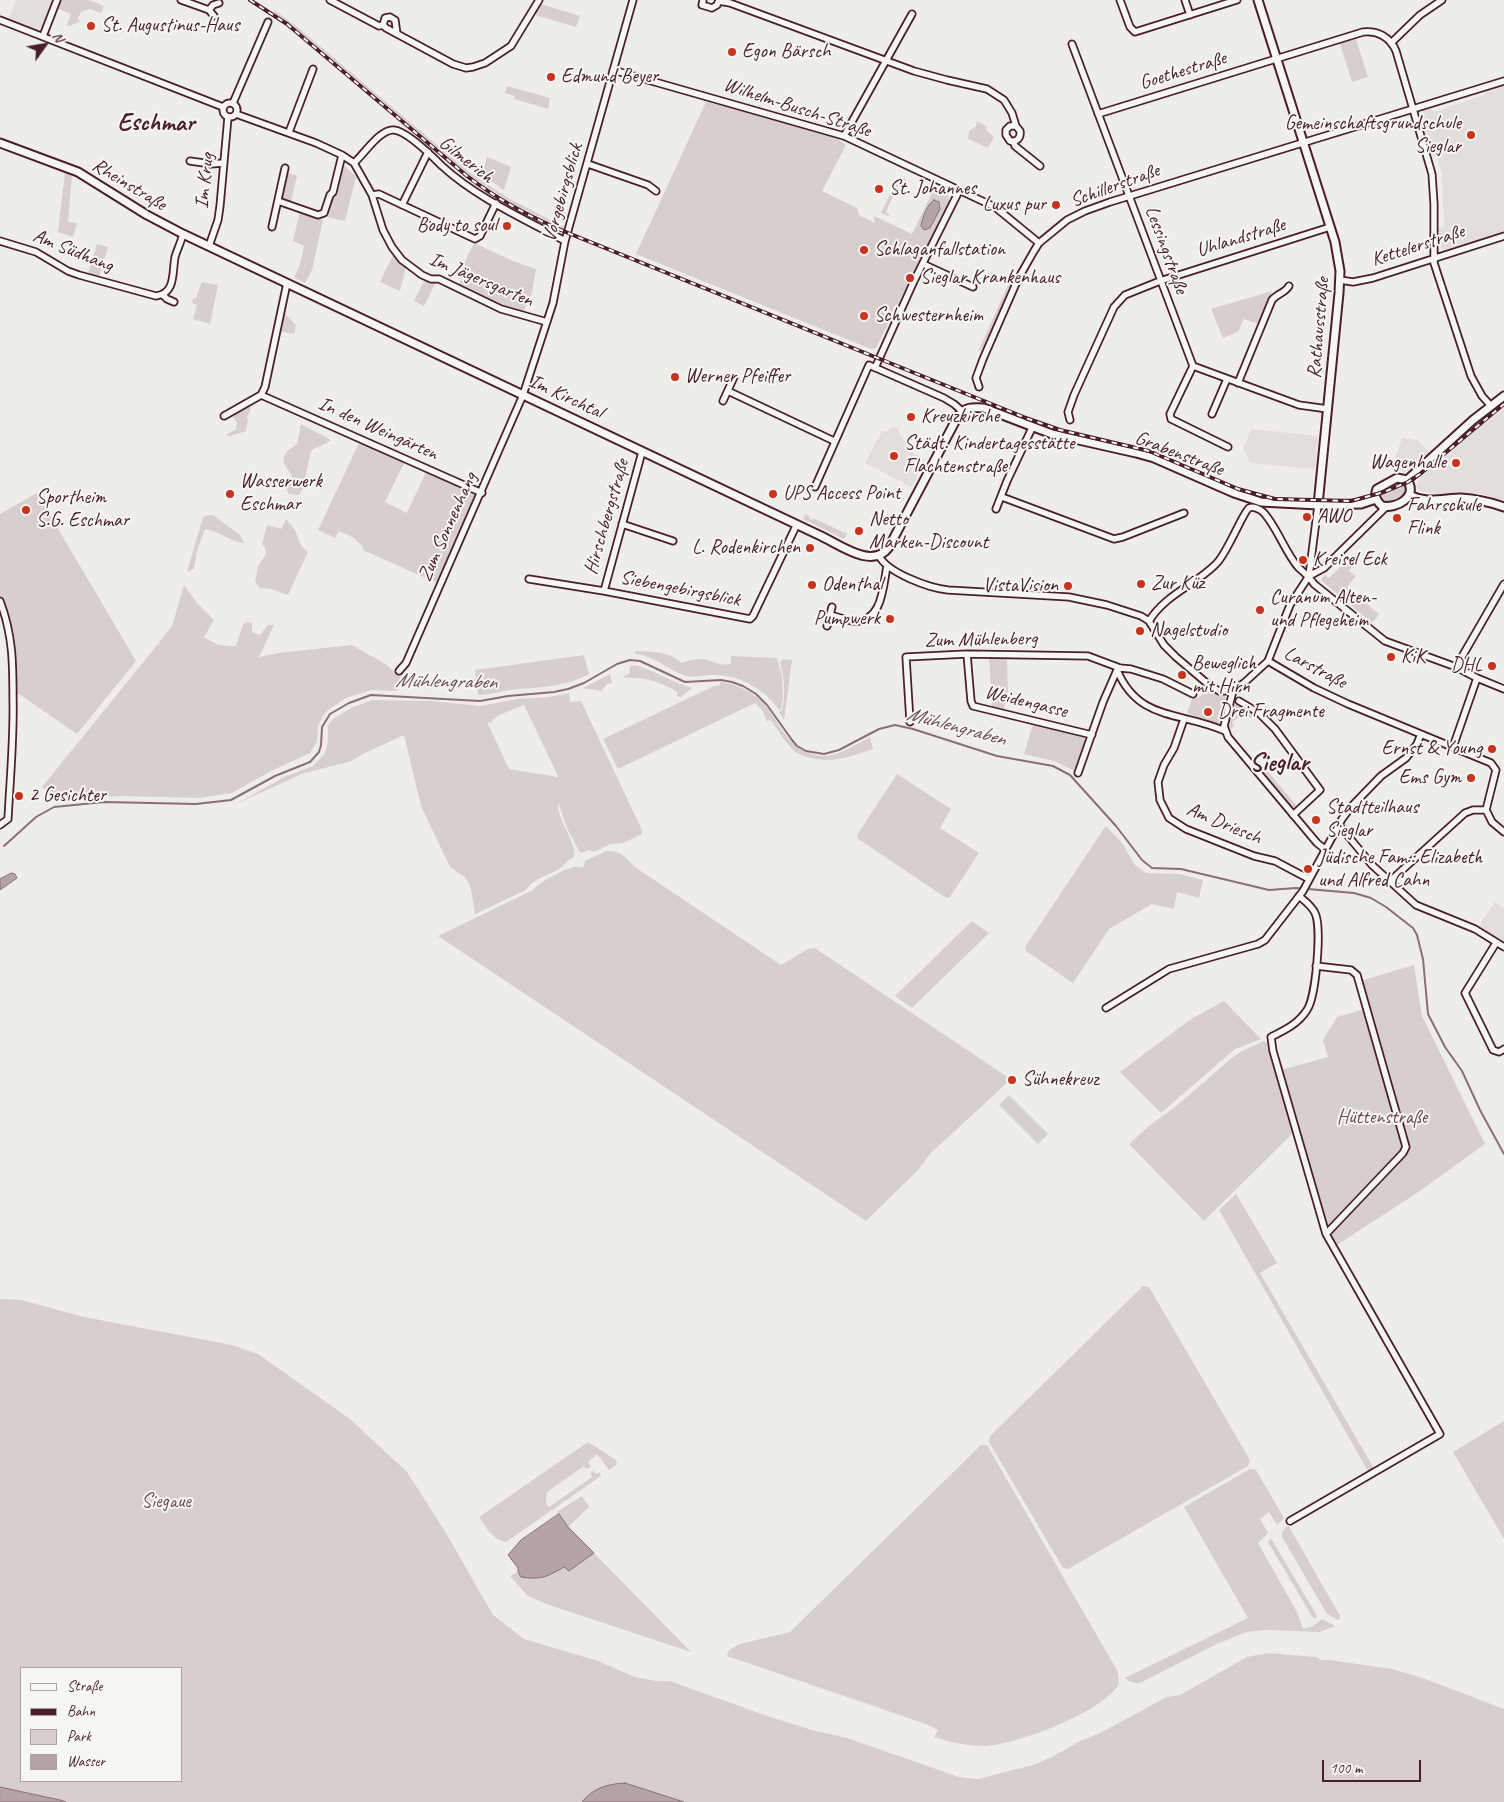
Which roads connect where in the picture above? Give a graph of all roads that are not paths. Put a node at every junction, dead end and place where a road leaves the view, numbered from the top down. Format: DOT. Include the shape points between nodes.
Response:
graph roads {
  1 [pos="57,0"];
  2 [pos="181,0"];
  3 [pos="330,0"];
  4 [pos="539,0"];
  5 [pos="633,0"];
  6 [pos="704,0"];
  7 [pos="719,0"];
  8 [pos="1120,0"];
  9 [pos="1185,0"];
  10 [pos="1237,0"];
  11 [pos="1258,0"];
  12 [pos="1442,0"];
  13 [pos="219,3"];
  14 [pos="208,10"];
  15 [pos="912,14"];
  16 [pos="1190,15"];
  17 [pos="214,16"];
  18 [pos="0,20"];
  19 [pos="268,22"];
  20 [pos="383,25"];
  21 [pos="398,34"];
  22 [pos="43,36"];
  23 [pos="1391,43"];
  24 [pos="1072,44"];
  25 [pos="1277,59"];
  26 [pos="888,60"];
  27 [pos="313,69"];
  28 [pos="613,70"];
  29 [pos="1504,81"];
  30 [pos="233,103"];
  31 [pos="223,107"];
  32 [pos="1413,109"];
  33 [pos="236,114"];
  34 [pos="1098,114"];
  35 [pos="228,117"];
  36 [pos="1016,126"];
  37 [pos="289,132"];
  38 [pos="844,136"];
  39 [pos="1013,141"];
  40 [pos="0,142"];
  41 [pos="1303,143"];
  42 [pos="428,152"];
  43 [pos="342,155"];
  44 [pos="190,161"];
  45 [pos="223,163"];
  46 [pos="354,163"];
  47 [pos="588,164"];
  48 [pos="1040,166"];
  49 [pos="285,168"];
  50 [pos="958,190"];
  51 [pos="656,191"];
  52 [pos="372,196"];
  53 [pos="1129,196"];
  54 [pos="278,200"];
  55 [pos="496,204"];
  56 [pos="402,205"];
  57 [pos="272,227"];
  58 [pos="1330,228"];
  59 [pos="183,234"];
  60 [pos="1504,236"];
  61 [pos="0,241"];
  62 [pos="565,241"];
  63 [pos="1039,243"];
  64 [pos="209,246"];
  65 [pos="1434,257"];
  66 [pos="240,260"];
  67 [pos="923,264"];
  68 [pos="1340,280"];
  69 [pos="1160,281"];
  70 [pos="287,283"];
  71 [pos="1289,286"];
  72 [pos="973,287"];
  73 [pos="163,295"];
  74 [pos="174,302"];
  75 [pos="547,322"];
  76 [pos="1193,366"];
  77 [pos="875,368"];
  78 [pos="734,377"];
  79 [pos="1227,379"];
  80 [pos="1238,383"];
  81 [pos="980,386"];
  82 [pos="728,391"];
  83 [pos="261,395"];
  84 [pos="524,395"];
  85 [pos="1504,396"];
  86 [pos="723,401"];
  87 [pos="1491,406"];
  88 [pos="1328,409"];
  89 [pos="962,412"];
  90 [pos="1212,414"];
  91 [pos="224,416"];
  92 [pos="1070,420"];
  93 [pos="1032,428"];
  94 [pos="834,441"];
  95 [pos="1228,447"];
  96 [pos="642,452"];
  97 [pos="1407,480"];
  98 [pos="815,486"];
  99 [pos="482,493"];
  100 [pos="1410,495"];
  101 [pos="1002,497"];
  102 [pos="1376,499"];
  103 [pos="1318,505"];
  104 [pos="1386,507"];
  105 [pos="1504,507"];
  106 [pos="996,509"];
  107 [pos="1184,513"];
  108 [pos="622,524"];
  109 [pos="797,524"];
  110 [pos="673,541"];
  111 [pos="880,556"];
  112 [pos="887,566"];
  113 [pos="1309,576"];
  114 [pos="529,579"];
  115 [pos="1504,584"];
  116 [pos="604,591"];
  117 [pos="1501,595"];
  118 [pos="0,601"];
  119 [pos="832,607"];
  120 [pos="830,615"];
  121 [pos="1149,621"];
  122 [pos="826,626"];
  123 [pos="967,654"];
  124 [pos="1268,661"];
  125 [pos="1456,667"];
  126 [pos="1118,669"];
  127 [pos="399,671"];
  128 [pos="1477,678"];
  129 [pos="1504,689"];
  130 [pos="1233,691"];
  131 [pos="1193,694"];
  132 [pos="1239,701"];
  133 [pos="1184,719"];
  134 [pos="910,722"];
  135 [pos="1225,731"];
  136 [pos="1421,734"];
  137 [pos="1092,735"];
  138 [pos="1454,747"];
  139 [pos="1078,773"];
  140 [pos="1486,810"];
  141 [pos="1293,815"];
  142 [pos="0,825"];
  143 [pos="1339,825"];
  144 [pos="1504,832"];
  145 [pos="1326,850"];
  146 [pos="1307,882"];
  147 [pos="1389,882"];
  148 [pos="1301,894"];
  149 [pos="1496,943"];
  150 [pos="1504,947"];
  151 [pos="1316,966"];
  152 [pos="1106,1008"];
  153 [pos="1504,1049"];
  154 [pos="1326,1234"];
  155 [pos="1290,1521"];
  1 -- 22 [label="street"];
  2 -- 14 [label="street"];
  3 -- 20 [label="street" via="379,26"];
  4 -- 21 [label="street" via="511,46 476,67 453,64"];
  5 -- 28 [label="street, Vorgebirgsblick"];
  6 -- 7 [label="street" via="702,5 712,8"];
  7 -- 26 [label="street"];
  8 -- 16 [label="street" via="1135,32"];
  9 -- 16 [label="street"];
  10 -- 16 [label="street"];
  11 -- 25 [label="street, Rathausstraße"];
  12 -- 23 [label="street" via="1420,15"];
  13 -- 14 [label="street"];
  14 -- 17 [label="street"];
  15 -- 26 [label="street"];
  18 -- 22 [label="street"];
  19 -- 30 [label="street"];
  20 -- 21 [label="street"];
  20 -- 21 [label="street" via="385,18 393,18"];
  22 -- 31 [label="street"];
  23 -- 25 [label="street, Goethestraße" via="1380,34 1369,31"];
  23 -- 32 [label="street"];
  24 -- 34 [label="street, Lessingstraße"];
  25 -- 34 [label="street, Goethestraße"];
  25 -- 41 [label="street, Rathausstraße"];
  26 -- 36 [label="street" via="932,77 995,93 1007,104"];
  26 -- 38 [label="street"];
  27 -- 37 [label="street"];
  28 -- 38 [label="street, Wilhelm-Busch-Straße"];
  28 -- 47 [label="street, Vorgebirgsblick"];
  29 -- 32 [label="street, Schillerstraße"];
  30 -- 31 [label="street"];
  30 -- 33 [label="street" via="237,108"];
  31 -- 35 [label="street" via="223,113"];
  32 -- 41 [label="street, Schillerstraße"];
  32 -- 65 [label="street" via="1433,180"];
  33 -- 35 [label="street"];
  33 -- 37 [label="street, Im Jägersgarten"];
  34 -- 53 [label="street, Lessingstraße"];
  35 -- 45 [label="street, Im Krug"];
  36 -- 39 [label="street" via="1021,135"];
  36 -- 39 [label="street" via="1008,128 1005,133"];
  37 -- 43 [label="street, Im Jägersgarten"];
  38 -- 50 [label="street, Wilhelm-Busch-Straße"];
  39 -- 48 [label="street"];
  40 -- 59 [label="street, Rheinstraße" via="78,172"];
  41 -- 53 [label="street, Schillerstraße"];
  41 -- 58 [label="street, Rathausstraße"];
  42 -- 46 [label="street, Gilmerich" via="405,135 392,130 380,136"];
  42 -- 55 [label="street, Gilmerich" via="461,181"];
  42 -- 56 [label="street"];
  43 -- 46 [label="street, Im Jägersgarten"];
  43 -- 54 [label="street" via="324,213 318,215"];
  44 -- 45 [label="street"];
  45 -- 64 [label="street, Im Krug" via="218,220"];
  46 -- 52 [label="street, Im Jägersgarten"];
  47 -- 51 [label="street" via="648,185"];
  47 -- 62 [label="street, Vorgebirgsblick"];
  49 -- 54 [label="street"];
  50 -- 63 [label="street, Wilhelm-Busch-Straße" via="995,207"];
  50 -- 67 [label="street"];
  52 -- 56 [label="street" via="379,194"];
  52 -- 75 [label="street, Im Jägersgarten" via="388,241 412,268 501,309"];
  53 -- 63 [label="street, Schillerstraße" via="1091,208"];
  53 -- 69 [label="street, Lessingstraße"];
  54 -- 57 [label="street"];
  55 -- 56 [label="street" via="480,236 475,239"];
  55 -- 62 [label="street, Gilmerich"];
  58 -- 68 [label="street, Rathausstraße" via="1338,256"];
  58 -- 69 [label="street, Uhlandstraße"];
  59 -- 64 [label="street, Rheinstraße"];
  59 -- 73 [label="street" via="175,257 171,286"];
  60 -- 65 [label="street, Kettelerstraße"];
  61 -- 73 [label="street, Am Südhang" via="36,252 79,275 147,295"];
  62 -- 75 [label="street, Vorgebirgsblick"];
  63 -- 81 [label="street, Schillerstraße" via="1025,265 983,359 976,378"];
  64 -- 66 [label="street, Rheinstraße"];
  65 -- 68 [label="street, Kettelerstraße" via="1363,280"];
  65 -- 87 [label="street" via="1471,376"];
  66 -- 70 [label="street, Im Kirchtal"];
  67 -- 72 [label="street"];
  67 -- 77 [label="street"];
  68 -- 88 [label="street, Rathausstraße"];
  69 -- 76 [label="street, Lessingstraße"];
  69 -- 92 [label="street, Uhlandstraße" via="1130,292 1114,307 1071,403"];
  70 -- 83 [label="street"];
  70 -- 84 [label="street, Im Kirchtal"];
  71 -- 80 [label="street" via="1272,300"];
  73 -- 74 [label="street, Am Südhang"];
  75 -- 84 [label="street, Vorgebirgsblick"];
  76 -- 79 [label="street"];
  76 -- 95 [label="street" via="1170,414 1171,419"];
  77 -- 89 [label="street" via="944,398"];
  77 -- 94 [label="street" via="869,365"];
  78 -- 82 [label="street"];
  79 -- 80 [label="street"];
  79 -- 90 [label="street"];
  80 -- 88 [label="street" via="1299,405"];
  82 -- 86 [label="street"];
  82 -- 94 [label="street"];
  83 -- 91 [label="street"];
  83 -- 99 [label="street, In den Weingärten"];
  84 -- 96 [label="street, Im Kirchtal"];
  84 -- 99 [label="street, Zum Sonnenhang"];
  85 -- 87 [label="street"];
  87 -- 97 [label="street"];
  88 -- 103 [label="street, Rathausstraße"];
  89 -- 93 [label="street, Grabenstraße" via="972,407 984,408"];
  89 -- 111 [label="street" via="890,547"];
  93 -- 101 [label="street" via="1006,481"];
  93 -- 103 [label="street, Grabenstraße" via="1154,458 1255,501"];
  94 -- 98 [label="street"];
  96 -- 108 [label="street, Hirschbergstraße"];
  96 -- 109 [label="street, Im Kirchtal"];
  97 -- 100 [label="street" via="1411,487"];
  97 -- 102 [label="street" via="1397,478 1381,486 1375,493"];
  99 -- 127 [label="street, Zum Sonnenhang" via="406,663"];
  100 -- 104 [label="street"];
  100 -- 105 [label="street" via="1423,499 1479,500"];
  101 -- 106 [label="street"];
  101 -- 107 [label="street" via="1114,539"];
  102 -- 103 [label="street, Grabenstraße" via="1361,504"];
  102 -- 104 [label="street"];
  103 -- 113 [label="street, Rathausstraße"];
  104 -- 113 [label="street" via="1324,568"];
  108 -- 110 [label="street"];
  108 -- 116 [label="street, Hirschbergstraße"];
  109 -- 111 [label="street, Im Kirchtal" via="854,552"];
  109 -- 116 [label="street, Siebengebirgsblick" via="750,619"];
  111 -- 112 [label="street"];
  112 -- 120 [label="street" via="881,602 874,612 857,621"];
  112 -- 121 [label="street" via="940,589 1069,597 1117,608"];
  113 -- 121 [label="street" via="1299,568 1264,513 1254,507 1248,509 1219,562 1161,605"];
  113 -- 124 [label="street, Rathausstraße" via="1290,604"];
  113 -- 125 [label="street" via="1314,584 1379,638"];
  114 -- 116 [label="street, Siebengebirgsblick"];
  115 -- 117 [label="street"];
  117 -- 125 [label="street"];
  118 -- 142 [label="street" via="10,632 14,661 8,819"];
  119 -- 120 [label="street"];
  120 -- 122 [label="street"];
  121 -- 130 [label="street" via="1164,645 1202,680 1219,691"];
  123 -- 126 [label="street, Zum Mühlenberg" via="1088,656"];
  123 -- 134 [label="street, Zum Mühlenberg" via="906,657"];
  123 -- 137 [label="street, Weidengasse" via="970,702 973,706"];
  124 -- 130 [label="street, Larstraße"];
  124 -- 136 [label="street, Larstraße" via="1314,688"];
  125 -- 128 [label="street"];
  126 -- 131 [label="street, Zum Mühlenberg" via="1131,669"];
  126 -- 133 [label="street" via="1127,690 1137,700 1149,708"];
  126 -- 137 [label="street"];
  128 -- 129 [label="street"];
  128 -- 138 [label="street"];
  130 -- 135 [label="street"];
  132 -- 141 [label="street" via="1268,721 1320,790"];
  133 -- 135 [label="street"];
  133 -- 146 [label="street, Am Driesch" via="1158,782 1160,800 1169,818 1186,829 1275,861"];
  135 -- 141 [label="street"];
  136 -- 138 [label="street, Larstraße"];
  136 -- 143 [label="street" via="1410,754 1370,785"];
  137 -- 139 [label="street"];
  138 -- 140 [label="street, Larstraße" via="1494,765 1496,770"];
  140 -- 144 [label="street" via="1492,822"];
  140 -- 147 [label="street" via="1465,813"];
  141 -- 145 [label="street"];
  143 -- 145 [label="street"];
  143 -- 147 [label="street"];
  145 -- 146 [label="street"];
  146 -- 148 [label="street"];
  147 -- 149 [label="street" via="1416,905 1475,929"];
  148 -- 151 [label="street" via="1317,920"];
  148 -- 152 [label="street" via="1262,942 1169,969"];
  149 -- 150 [label="street"];
  149 -- 153 [label="street" via="1465,993 1493,1050 1499,1052"];
  151 -- 154 [label="street" via="1309,1009 1300,1020 1271,1037"];
  151 -- 154 [label="street" via="1351,970 1357,975 1406,1147"];
  154 -- 155 [label="street" via="1440,1434"];
}
